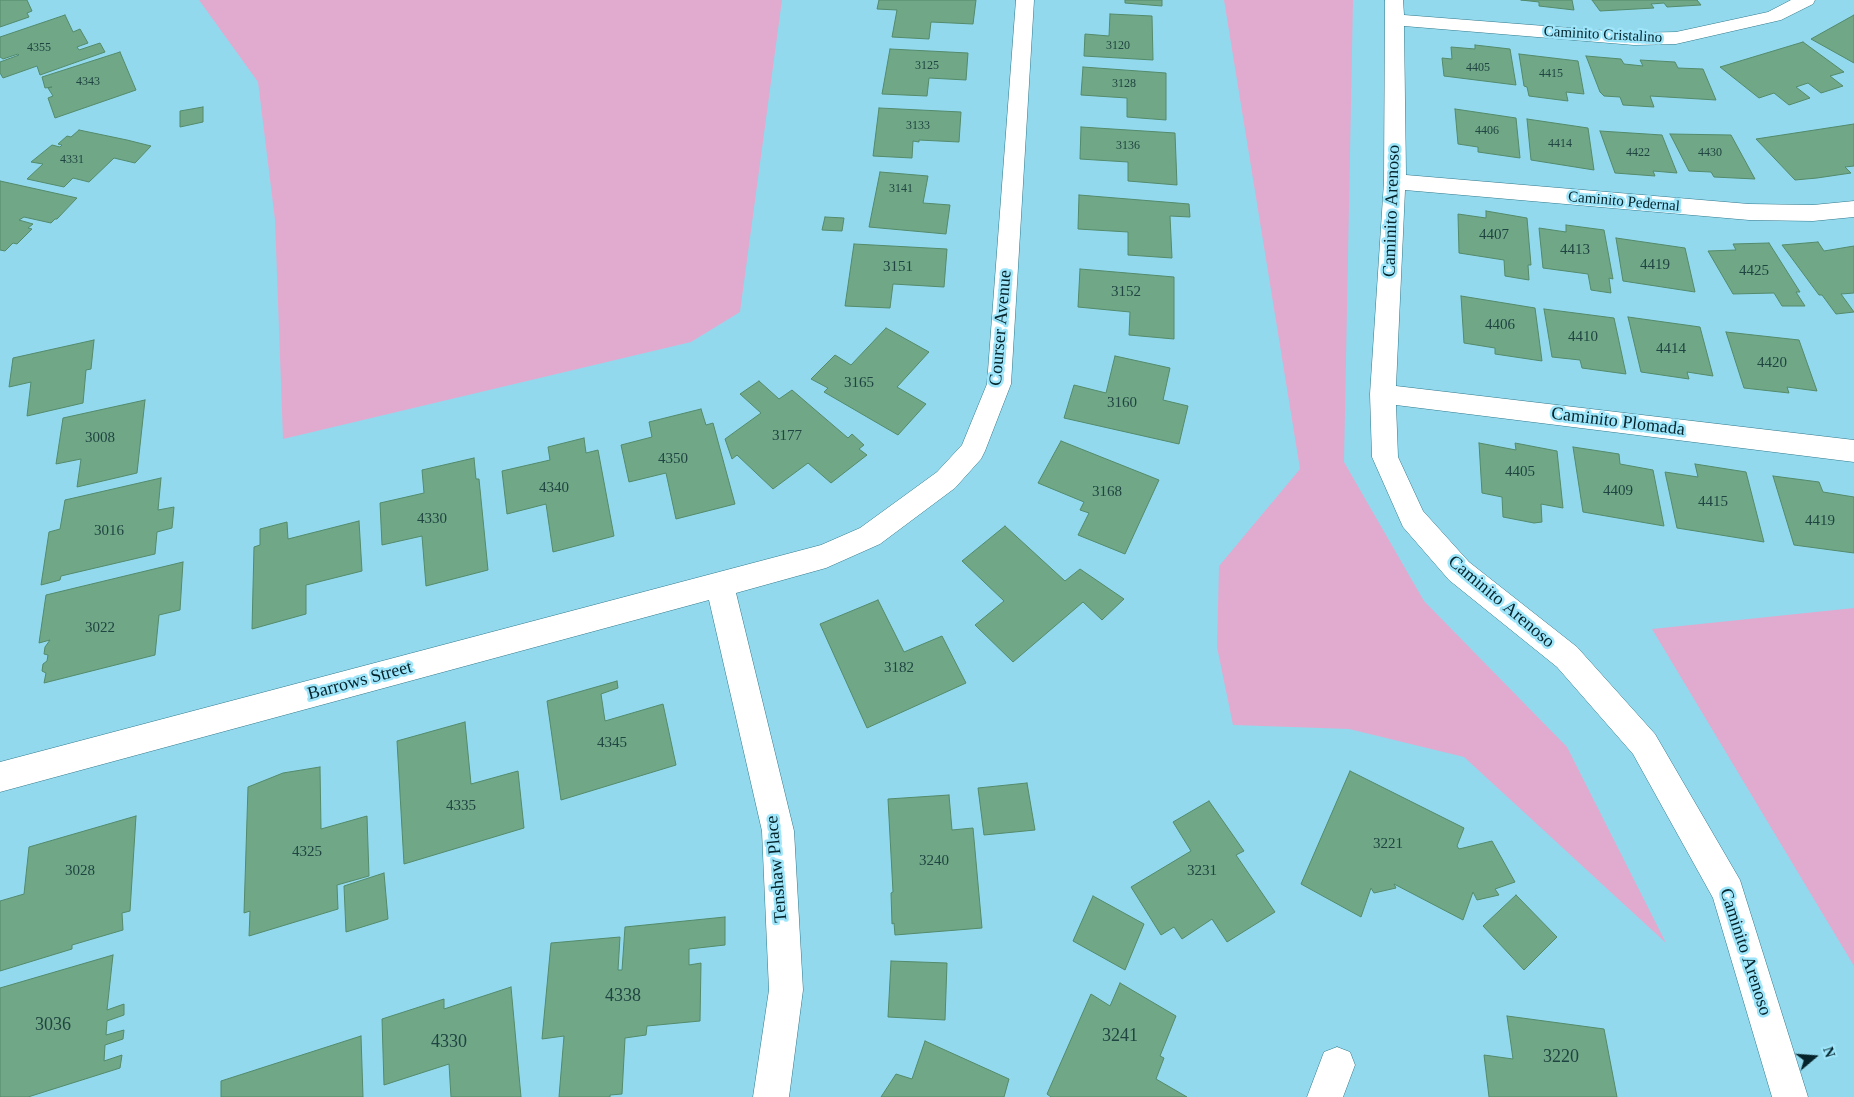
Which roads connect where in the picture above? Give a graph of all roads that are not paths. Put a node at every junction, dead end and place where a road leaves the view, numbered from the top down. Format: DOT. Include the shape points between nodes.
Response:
graph roads {
  1 [pos="1025,0"];
  2 [pos="1806,0"];
  3 [pos="1394,10"];
  4 [pos="1395,182"];
  5 [pos="1854,209"];
  6 [pos="1383,394"];
  7 [pos="1854,451"];
  8 [pos="720,586"];
  9 [pos="0,777"];
  10 [pos="771,1097"];
  11 [pos="1790,1097"];
  1 -- 8 [label="street, Courser Avenue" via="999,384 972,451 946,480 870,536 826,556"];
  2 -- 3 [label="street, Caminito Cristalino" via="1774,16 1676,38 1634,39"];
  3 -- 4 [label="street, Caminito Arenoso"];
  4 -- 5 [label="street, Caminito Pedernal" via="1749,212 1813,213"];
  4 -- 6 [label="street, Caminito Arenoso"];
  6 -- 7 [label="street, Caminito Plomada"];
  6 -- 11 [label="street, Caminito Arenoso" via="1385,457 1413,519 1459,571 1567,657 1644,744 1728,892"];
  8 -- 9 [label="street, Barrows Street"];
  8 -- 10 [label="street, Tenshaw Place" via="778,831 786,990"];
}
